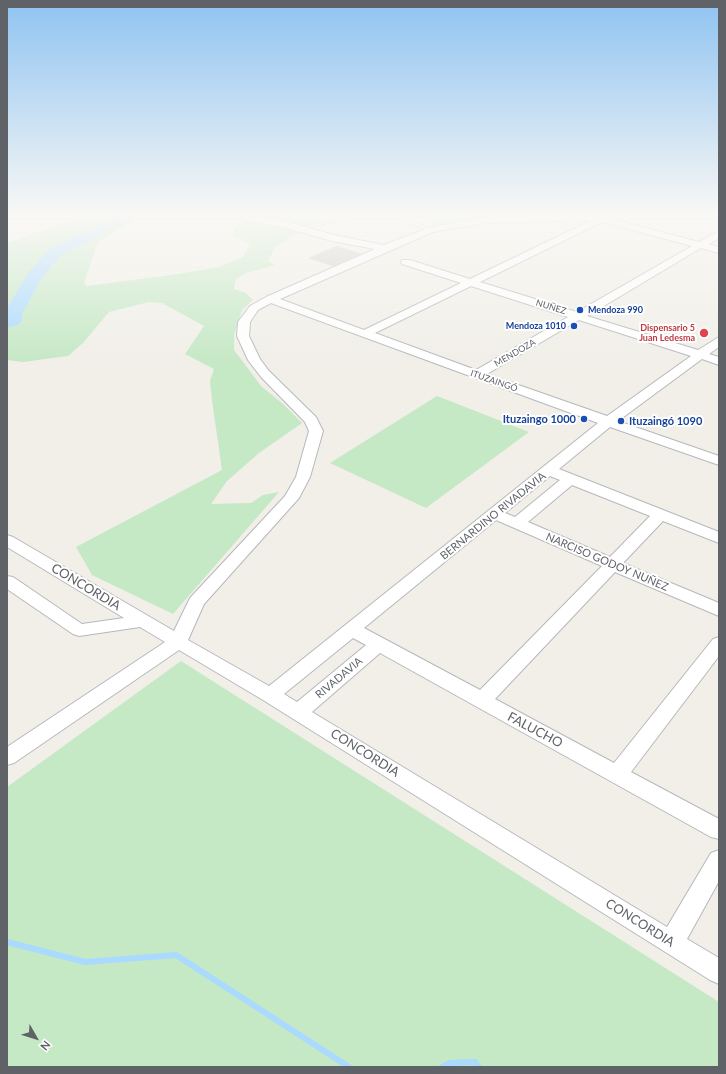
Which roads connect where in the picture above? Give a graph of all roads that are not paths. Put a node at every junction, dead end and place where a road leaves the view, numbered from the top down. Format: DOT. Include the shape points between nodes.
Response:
graph roads {
  1 [pos="348,264"];
  2 [pos="413,264"];
  3 [pos="509,264"];
  4 [pos="667,264"];
  5 [pos="472,283"];
  6 [pos="270,299"];
  7 [pos="579,316"];
  8 [pos="364,334"];
  9 [pos="719,341"];
  10 [pos="701,354"];
  11 [pos="719,361"];
  12 [pos="477,375"];
  13 [pos="610,421"];
  14 [pos="719,461"];
  15 [pos="550,470"];
  16 [pos="570,478"];
  17 [pos="495,514"];
  18 [pos="661,514"];
  19 [pos="517,523"];
  20 [pos="719,538"];
  21 [pos="7,540"];
  22 [pos="613,564"];
  23 [pos="7,581"];
  24 [pos="719,610"];
  25 [pos="142,621"];
  26 [pos="351,629"];
  27 [pos="178,642"];
  28 [pos="719,643"];
  29 [pos="379,644"];
  30 [pos="270,695"];
  31 [pos="481,701"];
  32 [pos="299,712"];
  33 [pos="7,756"];
  34 [pos="617,774"];
  35 [pos="719,830"];
  36 [pos="719,860"];
  37 [pos="672,942"];
  38 [pos="719,972"];
  1 -- 6 [label="street"];
  2 -- 5 [label="street, NUÑEZ"];
  3 -- 5 [label="street"];
  4 -- 7 [label="street, MENDOZA"];
  5 -- 7 [label="street, NUÑEZ"];
  5 -- 8 [label="street"];
  6 -- 8 [label="street, ITUZAINGÓ"];
  6 -- 27 [label="street" via="254,308 244,322 243,336 254,360 311,420 316,431 303,477 291,498 196,602"];
  7 -- 10 [label="street, NUÑEZ"];
  7 -- 12 [label="street, MENDOZA"];
  8 -- 12 [label="street, ITUZAINGÓ"];
  9 -- 10 [label="street, BERNARDINO RIVADAVIA"];
  10 -- 11 [label="street, NUÑEZ"];
  10 -- 13 [label="street, BERNARDINO RIVADAVIA"];
  12 -- 13 [label="street, ITUZAINGÓ"];
  13 -- 14 [label="street, ITUZAINGÓ"];
  13 -- 15 [label="street, BERNARDINO RIVADAVIA"];
  15 -- 16 [label="street"];
  15 -- 17 [label="street, BERNARDINO RIVADAVIA"];
  16 -- 18 [label="street"];
  16 -- 19 [label="street"];
  17 -- 19 [label="street, NARCISO GODOY NUÑEZ"];
  17 -- 26 [label="street, BERNARDINO RIVADAVIA"];
  18 -- 20 [label="street"];
  18 -- 22 [label="street"];
  19 -- 22 [label="street, NARCISO GODOY NUÑEZ"];
  21 -- 25 [label="street, CONCORDIA"];
  22 -- 24 [label="street, NARCISO GODOY NUÑEZ"];
  22 -- 31 [label="street"];
  23 -- 25 [label="street" via="80,630"];
  25 -- 27 [label="street, CONCORDIA"];
  26 -- 29 [label="street, FALUCHO"];
  26 -- 30 [label="street, BERNARDINO RIVADAVIA"];
  27 -- 30 [label="street, CONCORDIA"];
  27 -- 33 [label="street"];
  28 -- 34 [label="street"];
  29 -- 31 [label="street, FALUCHO"];
  29 -- 32 [label="street, RIVADAVIA"];
  30 -- 32 [label="street, CONCORDIA"];
  31 -- 34 [label="street, FALUCHO"];
  32 -- 37 [label="street, CONCORDIA"];
  34 -- 35 [label="street, FALUCHO"];
  36 -- 37 [label="street"];
  37 -- 38 [label="street, CONCORDIA"];
}
